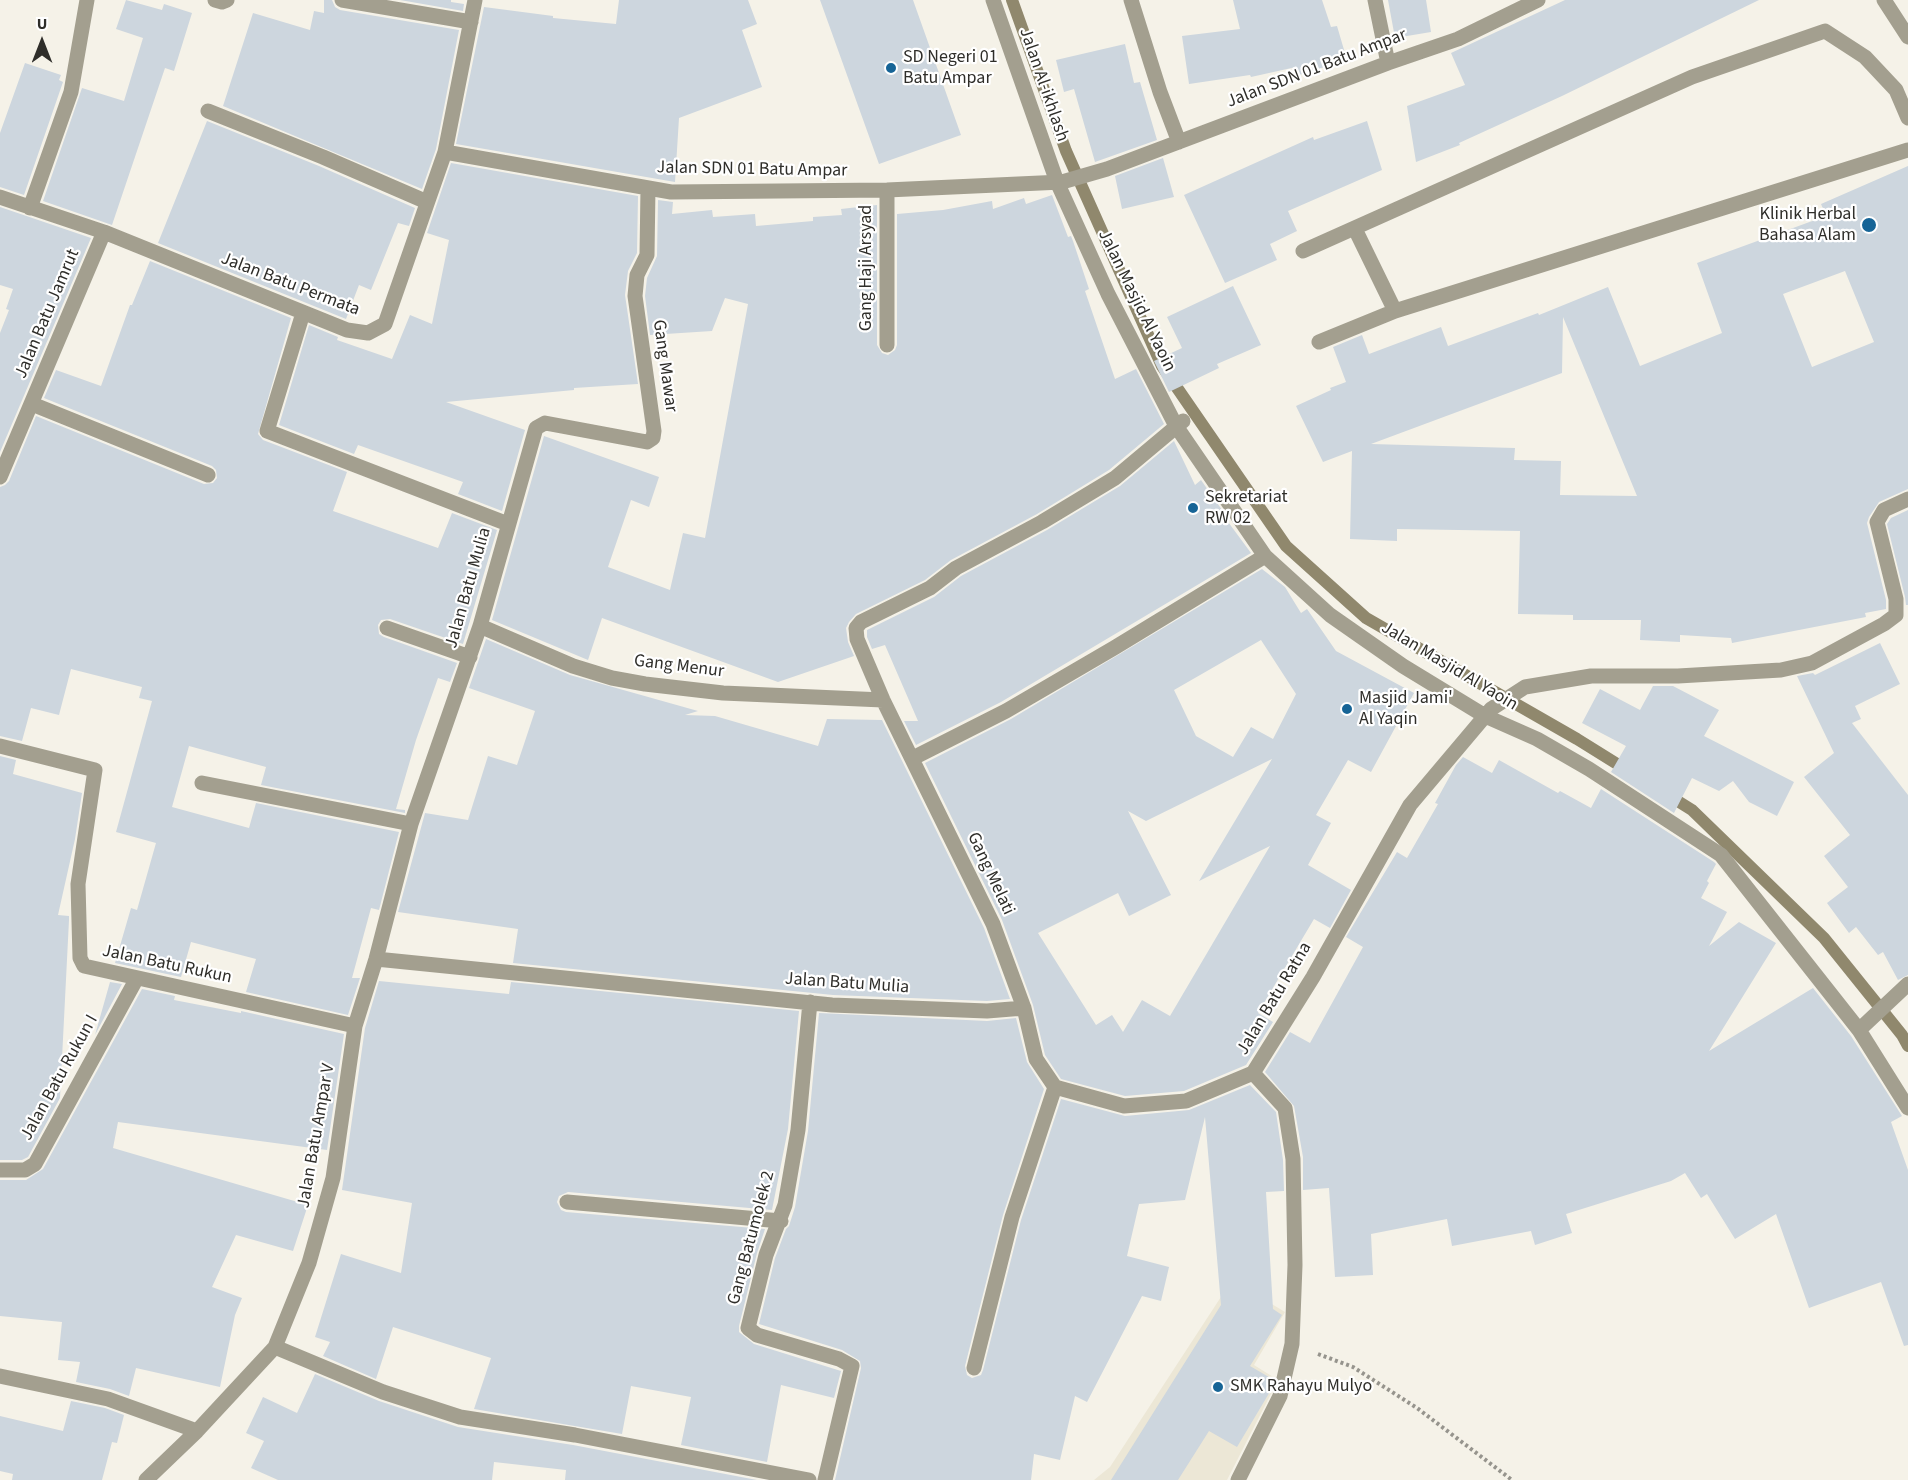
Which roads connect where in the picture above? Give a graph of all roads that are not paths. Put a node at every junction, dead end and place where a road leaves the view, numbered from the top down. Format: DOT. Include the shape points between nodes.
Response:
graph roads {
  1 [pos="87,0"];
  2 [pos="215,0"];
  3 [pos="227,0"];
  4 [pos="342,0"];
  5 [pos="475,0"];
  6 [pos="993,0"];
  7 [pos="1131,0"];
  8 [pos="1375,0"];
  9 [pos="1538,0"];
  10 [pos="1884,0"];
  11 [pos="471,22"];
  12 [pos="1908,37"];
  13 [pos="1388,63"];
  14 [pos="208,111"];
  15 [pos="1908,118"];
  16 [pos="1179,142"];
  17 [pos="1908,150"];
  18 [pos="445,152"];
  19 [pos="1060,182"];
  20 [pos="648,188"];
  21 [pos="887,190"];
  22 [pos="0,197"];
  23 [pos="427,202"];
  24 [pos="30,208"];
  25 [pos="1355,229"];
  26 [pos="104,232"];
  27 [pos="1303,251"];
  28 [pos="1395,311"];
  29 [pos="303,313"];
  30 [pos="1319,342"];
  31 [pos="887,345"];
  32 [pos="32,404"];
  33 [pos="1180,423"];
  34 [pos="208,475"];
  35 [pos="0,477"];
  36 [pos="1908,499"];
  37 [pos="508,524"];
  38 [pos="1264,556"];
  39 [pos="480,627"];
  40 [pos="387,628"];
  41 [pos="470,657"];
  42 [pos="883,700"];
  43 [pos="1490,711"];
  44 [pos="0,746"];
  45 [pos="913,758"];
  46 [pos="202,783"];
  47 [pos="411,824"];
  48 [pos="376,958"];
  49 [pos="137,978"];
  50 [pos="1908,984"];
  51 [pos="810,1002"];
  52 [pos="1024,1008"];
  53 [pos="1863,1025"];
  54 [pos="355,1026"];
  55 [pos="1253,1073"];
  56 [pos="1055,1087"];
  57 [pos="1908,1108"];
  58 [pos="0,1170"];
  59 [pos="567,1202"];
  60 [pos="781,1221"];
  61 [pos="275,1347"];
  62 [pos="974,1368"];
  63 [pos="0,1376"];
  64 [pos="197,1431"];
  65 [pos="776,1476"];
  66 [pos="146,1480"];
  67 [pos="809,1480"];
  68 [pos="825,1480"];
  69 [pos="1238,1480"];
  1 -- 24 [label="street" via="71,92"];
  2 -- 3 [label="street"];
  4 -- 11 [label="street"];
  5 -- 11 [label="street, Jalan Batu Permata"];
  6 -- 19 [label="street, Jalan Al-ikhlash"];
  7 -- 16 [label="street"];
  8 -- 13 [label="street"];
  9 -- 13 [label="street, Jalan SDN 01 Batu Ampar" via="1458,39"];
  10 -- 12 [label="street"];
  11 -- 18 [label="street, Jalan Batu Permata"];
  13 -- 16 [label="street, Jalan SDN 01 Batu Ampar"];
  14 -- 23 [label="street"];
  15 -- 25 [label="street" via="1896,90 1865,57 1825,31 1692,77"];
  16 -- 19 [label="street, Jalan SDN 01 Batu Ampar"];
  17 -- 28 [label="street"];
  18 -- 20 [label="street, Jalan SDN 01 Batu Ampar"];
  18 -- 23 [label="street, Jalan Batu Permata"];
  19 -- 21 [label="street, Jalan SDN 01 Batu Ampar"];
  19 -- 33 [label="street, Jalan Masjid Al Yaoin" via="1108,294"];
  20 -- 21 [label="street, Jalan SDN 01 Batu Ampar" via="671,192"];
  20 -- 37 [label="street, Gang Mawar" via="647,255 637,275 635,296 653,438 647,442 539,424"];
  21 -- 31 [label="street, Gang Haji Arsyad"];
  22 -- 24 [label="street, Jalan Batu Permata"];
  23 -- 29 [label="street, Jalan Batu Permata" via="385,324 368,333 347,330"];
  24 -- 26 [label="street, Jalan Batu Permata"];
  25 -- 27 [label="street"];
  25 -- 28 [label="street"];
  26 -- 29 [label="street, Jalan Batu Permata"];
  26 -- 32 [label="street, Jalan Batu Jamrut"];
  28 -- 30 [label="street"];
  29 -- 37 [label="street, Jalan Batu Mulia" via="267,429 269,433"];
  32 -- 34 [label="street"];
  32 -- 35 [label="street, Jalan Batu Jamrut"];
  33 -- 38 [label="street, Jalan Masjid Al Yaoin"];
  33 -- 42 [label="street, Gang Melati" via="1115,478 956,568 930,588 861,622 856,628 857,639"];
  36 -- 43 [label="street, Jalan Batu Ratna" via="1884,510 1877,522 1896,599 1896,615 1812,663 1781,670 1591,676 1525,687"];
  37 -- 39 [label="street, Jalan Batu Mulia"];
  38 -- 43 [label="street, Jalan Masjid Al Yaoin" via="1330,615 1404,666"];
  38 -- 45 [label="street" via="1006,711"];
  39 -- 41 [label="street, Jalan Batu Mulia"];
  39 -- 42 [label="street, Gang Menur" via="573,666 645,684 723,693"];
  40 -- 41 [label="street"];
  41 -- 47 [label="street, Jalan Batu Mulia"];
  42 -- 45 [label="street, Gang Melati"];
  43 -- 53 [label="street, Jalan Masjid Al Yaoin" via="1589,769 1721,855"];
  43 -- 55 [label="street, Jalan Batu Ratna" via="1410,804"];
  44 -- 49 [label="street, Jalan Batu Rukun" via="95,770 78,884 80,958 84,966"];
  45 -- 52 [label="street, Gang Melati" via="993,924"];
  46 -- 47 [label="street"];
  47 -- 48 [label="street, Jalan Batu Mulia"];
  48 -- 51 [label="street, Jalan Batu Mulia"];
  48 -- 54 [label="street, Jalan Batu Mulia"];
  49 -- 54 [label="street, Jalan Batu Rukun"];
  49 -- 58 [label="street, Jalan Batu Rukun I" via="35,1164 25,1170"];
  50 -- 53 [label="street"];
  51 -- 52 [label="street, Jalan Batu Mulia" via="987,1011"];
  51 -- 60 [label="street, Gang Batumolek 2" via="798,1130"];
  52 -- 56 [label="street" via="1036,1059"];
  53 -- 57 [label="street, Jalan Masjid Al Yaoin"];
  54 -- 61 [label="street, Jalan Batu Ampar V" via="333,1178 309,1263"];
  55 -- 56 [label="street" via="1186,1101 1124,1106"];
  55 -- 69 [label="street, Jalan Batu Ratna" via="1285,1108 1293,1159 1295,1265 1292,1344 1280,1396"];
  56 -- 62 [label="street" via="1012,1217"];
  59 -- 60 [label="street"];
  60 -- 68 [label="street, Gang Batumolek 2" via="766,1255 748,1328 757,1335 852,1366"];
  61 -- 64 [label="street, Jalan Batu Ampar V"];
  61 -- 65 [label="street" via="383,1392 460,1417 575,1434"];
  63 -- 64 [label="street" via="108,1399"];
  64 -- 66 [label="street, Jalan Batu Ampar V"];
  65 -- 67 [label="street"];
}
